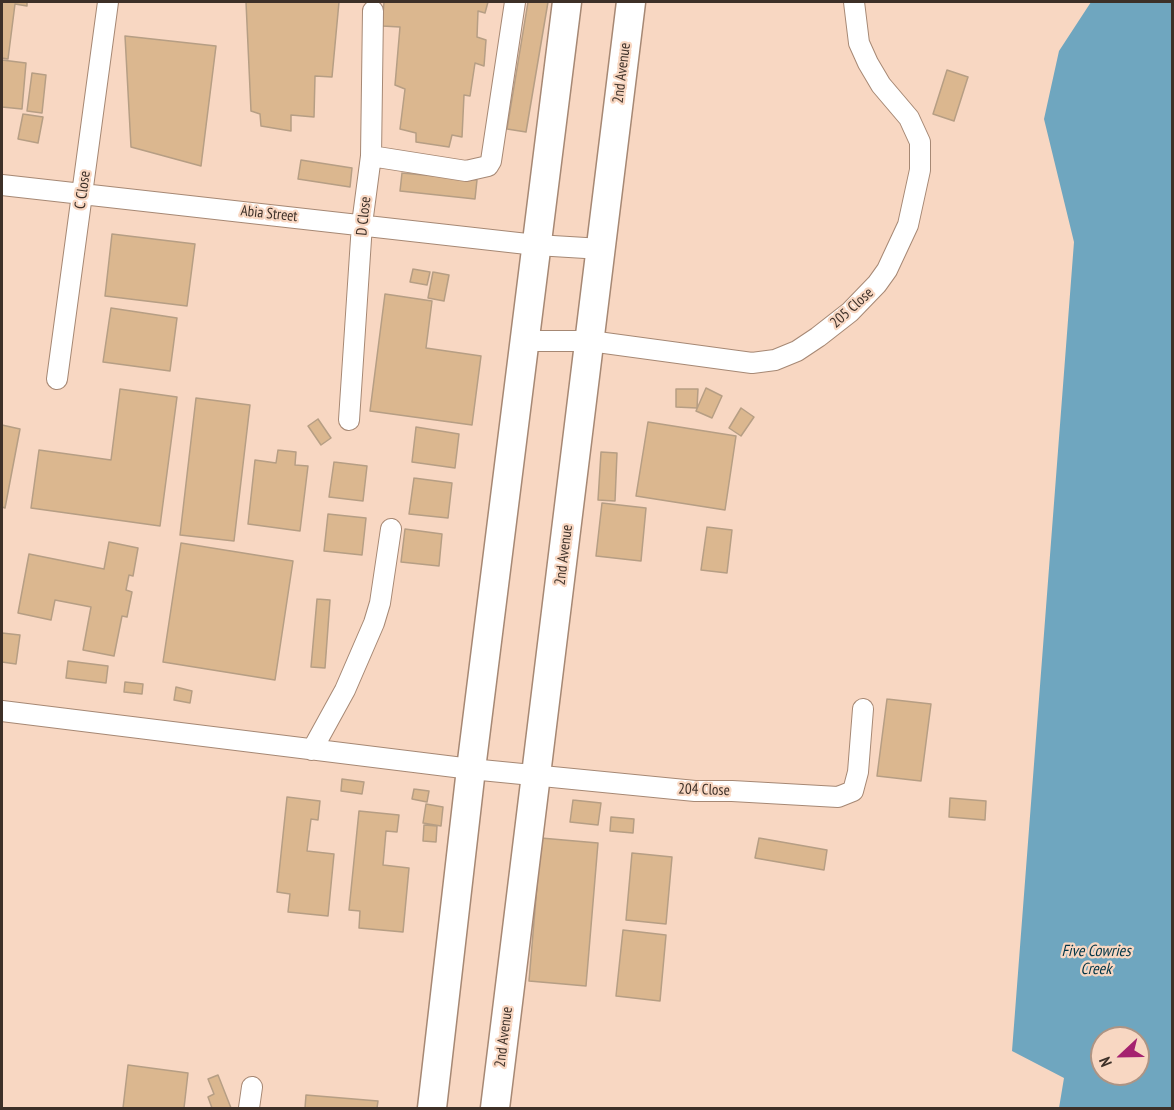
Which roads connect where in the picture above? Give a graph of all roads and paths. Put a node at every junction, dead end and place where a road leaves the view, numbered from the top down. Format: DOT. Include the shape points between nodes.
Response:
graph roads {
  1 [pos="108,2"];
  2 [pos="515,2"];
  3 [pos="567,2"];
  4 [pos="631,2"];
  5 [pos="854,2"];
  6 [pos="374,11"];
  7 [pos="371,156"];
  8 [pos="2,185"];
  9 [pos="82,193"];
  10 [pos="362,224"];
  11 [pos="536,245"];
  12 [pos="602,249"];
  13 [pos="526,341"];
  14 [pos="590,341"];
  15 [pos="57,379"];
  16 [pos="349,420"];
  17 [pos="391,529"];
  18 [pos="863,709"];
  19 [pos="2,711"];
  20 [pos="312,750"];
  21 [pos="471,769"];
  22 [pos="537,774"];
  23 [pos="252,1087"];
  24 [pos="249,1108"];
  25 [pos="432,1108"];
  26 [pos="495,1108"];
  1 -- 9 [label="street, C Close"];
  2 -- 7 [label="street" via="488,166 466,171"];
  3 -- 11 [label="street"];
  4 -- 12 [label="street, 2nd Avenue"];
  5 -- 14 [label="street, 205 Close" via="859,43 868,63 880,85 909,118 920,142 920,170 908,225 888,270 850,312 797,351 775,360 752,363"];
  6 -- 7 [label="street, D Close"];
  7 -- 10 [label="street, D Close"];
  8 -- 9 [label="street, Abia Street"];
  9 -- 10 [label="street, Abia Street"];
  9 -- 15 [label="street, C Close"];
  10 -- 11 [label="street, Abia Street"];
  10 -- 16 [label="street, D Close"];
  11 -- 12 [label="street, Abia Street"];
  11 -- 13 [label="street"];
  12 -- 14 [label="street, 2nd Avenue"];
  13 -- 14 [label="street, 205 Close"];
  13 -- 21 [label="street"];
  14 -- 22 [label="street, 2nd Avenue"];
  17 -- 20 [label="street" via="374,623 345,690"];
  18 -- 22 [label="street, 204 Close" via="853,791 838,797 695,791"];
  19 -- 20 [label="street, 204 Close"];
  20 -- 21 [label="street, 204 Close"];
  21 -- 22 [label="street, 204 Close"];
  21 -- 25 [label="street"];
  22 -- 26 [label="street, 2nd Avenue"];
  23 -- 24 [label="street"];
}
